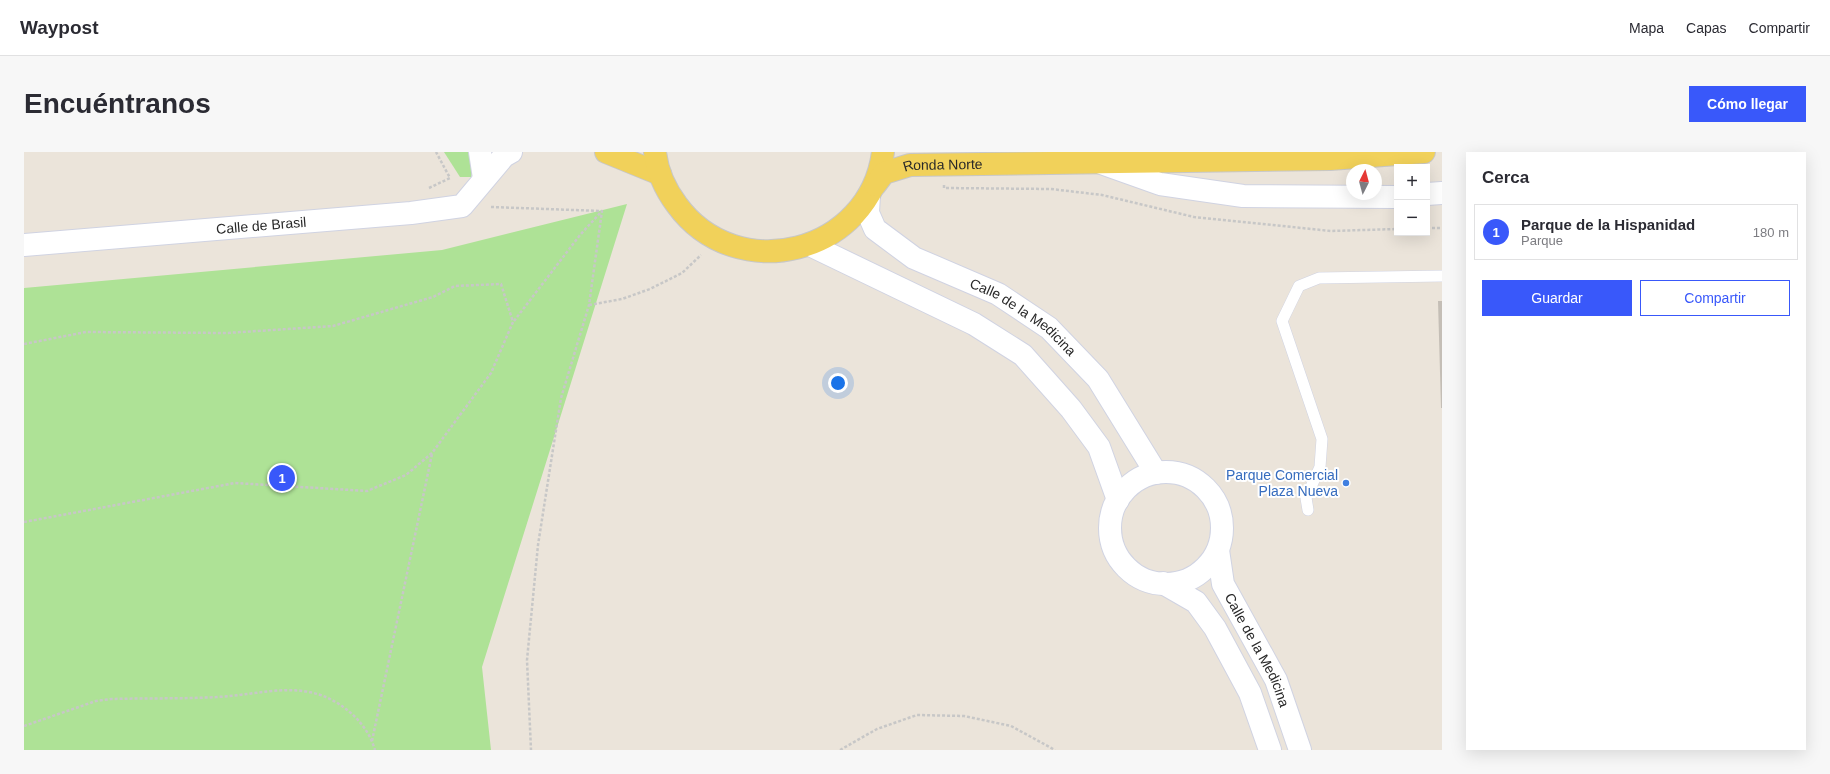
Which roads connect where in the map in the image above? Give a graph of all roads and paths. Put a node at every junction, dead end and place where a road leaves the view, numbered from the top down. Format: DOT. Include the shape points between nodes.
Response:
graph roads {
  1 [pos="436,152"];
  2 [pos="480,152"];
  3 [pos="511,152"];
  4 [pos="606,152"];
  5 [pos="655,152"];
  6 [pos="883,152"];
  7 [pos="1424,152"];
  8 [pos="1099,162"];
  9 [pos="660,174"];
  10 [pos="484,178"];
  11 [pos="872,190"];
  12 [pos="1442,193"];
  13 [pos="1430,194"];
  14 [pos="1394,197"];
  15 [pos="462,206"];
  16 [pos="428,210"];
  17 [pos="602,211"];
  18 [pos="1430,228"];
  19 [pos="1442,228"];
  20 [pos="720,241"];
  21 [pos="24,245"];
  22 [pos="810,245"];
  23 [pos="1442,276"];
  24 [pos="589,305"];
  25 [pos="513,322"];
  26 [pos="24,344"];
  27 [pos="432,453"];
  28 [pos="1156,473"];
  29 [pos="1118,500"];
  30 [pos="1308,510"];
  31 [pos="24,522"];
  32 [pos="1218,550"];
  33 [pos="1163,583"];
  34 [pos="24,726"];
  35 [pos="372,741"];
  36 [pos="375,750"];
  37 [pos="532,750"];
  38 [pos="840,750"];
  39 [pos="1055,750"];
  40 [pos="1270,750"];
  41 [pos="1300,750"];
  1 -- 16 [label="path" via="450,178 424,190"];
  2 -- 10 [label="main road"];
  3 -- 10 [label="main road"];
  4 -- 9 [label="main road"];
  5 -- 9 [label="main road, Ronda Norte"];
  6 -- 11 [label="main road, Ronda Norte"];
  7 -- 8 [label="main road, Ronda Norte" via="1330,159"];
  8 -- 11 [label="main road, Ronda Norte" via="910,165 884,173"];
  8 -- 14 [label="main road" via="1160,184 1243,196"];
  9 -- 20 [label="main road, Ronda Norte" via="683,214 700,229"];
  10 -- 15 [label="main road"];
  11 -- 22 [label="main road, Ronda Norte" via="858,211 844,225"];
  11 -- 28 [label="main road, Calle de la Medicina" via="868,212 875,229 914,258 998,294 1049,328 1098,379"];
  12 -- 13 [label="main road"];
  15 -- 16 [label="main road, Calle de Brasil"];
  15 -- 17 [label="path"];
  16 -- 21 [label="main road, Calle de Brasil"];
  17 -- 24 [label="path"];
  17 -- 25 [label="path" via="580,235"];
  18 -- 19 [label="path"];
  20 -- 22 [label="main road, Ronda Norte" via="742,249 764,252"];
  20 -- 24 [label="path" via="682,273 650,289 622,299"];
  22 -- 29 [label="main road, Calle de la Medicina" via="974,324 1023,356 1071,409 1099,447"];
  23 -- 30 [label="lane" via="1319,278 1299,286 1282,321 1322,440 1320,467 1306,498"];
  24 -- 37 [label="path" via="561,398 538,545 526,660"];
  25 -- 26 [label="path" via="501,284 455,286 433,297 333,326 227,333 86,332"];
  25 -- 27 [label="path" via="492,373"];
  27 -- 31 [label="path" via="406,475 367,491 235,483"];
  27 -- 35 [label="path"];
  28 -- 29 [label="main road" via="1134,482"];
  28 -- 32 [label="main road" via="1171,472 1186,476 1210,493 1218,506 1221,520 1222,534"];
  29 -- 33 [label="main road" via="1111,518 1111,536 1117,554 1128,569 1145,579"];
  32 -- 33 [label="main road" via="1212,560 1196,575 1186,580"];
  32 -- 41 [label="main road, Calle de la Medicina" via="1223,584 1276,680"];
  33 -- 40 [label="main road, Calle de la Medicina" via="1196,602 1215,628 1250,694"];
  34 -- 35 [label="path" via="96,701 111,699 218,697 300,690 322,694 339,704 358,718"];
  35 -- 36 [label="path"];
  38 -- 39 [label="path" via="877,729 917,715 964,716 1011,726"];
}
